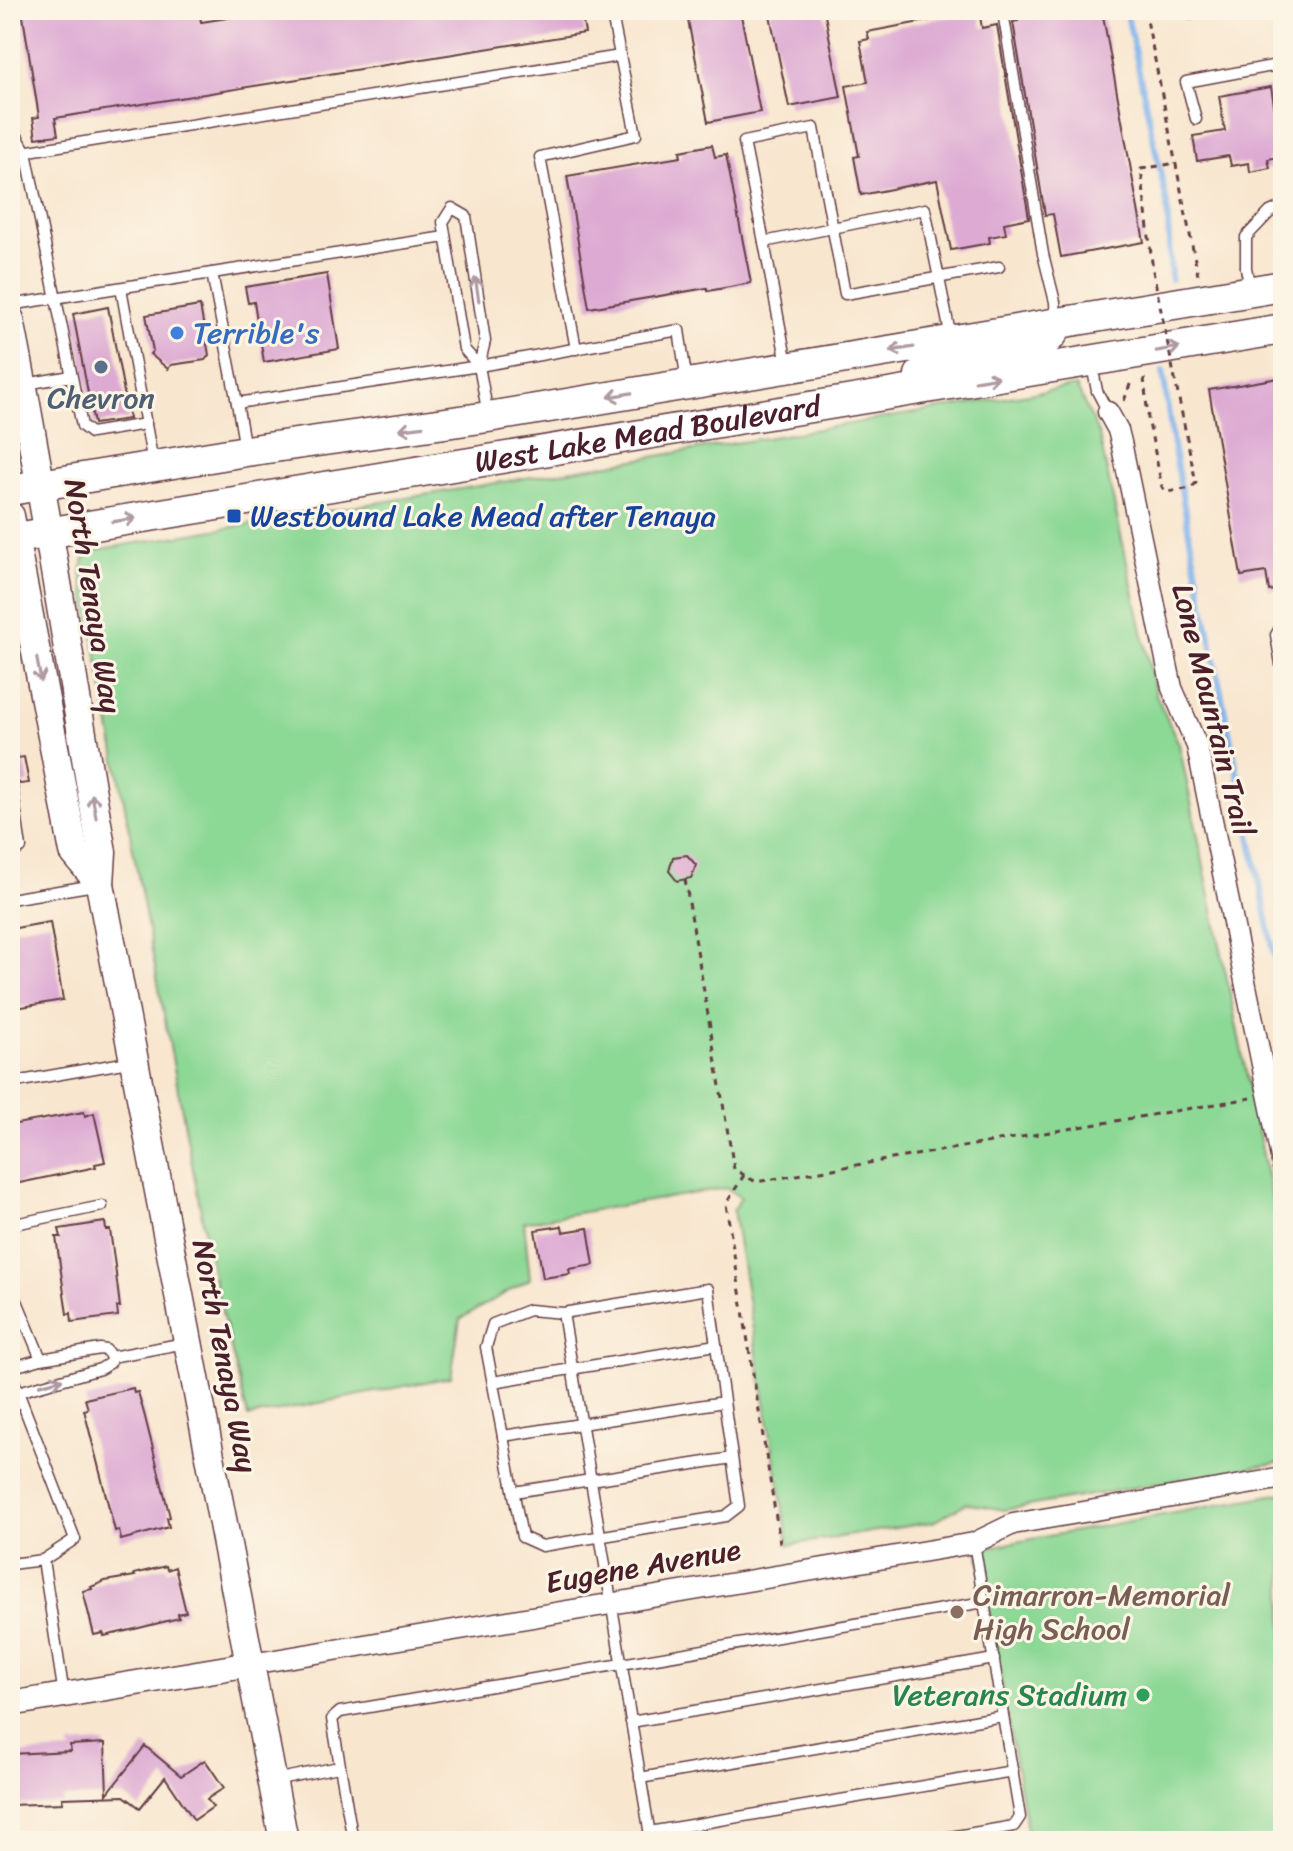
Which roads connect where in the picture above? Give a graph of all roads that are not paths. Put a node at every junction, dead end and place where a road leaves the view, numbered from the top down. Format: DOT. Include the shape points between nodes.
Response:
graph roads {
  1 [pos="611,10"];
  2 [pos="1189,10"];
  3 [pos="1221,10"];
  4 [pos="1003,12"];
  5 [pos="620,56"];
  6 [pos="1283,64"];
  7 [pos="10,111"];
  8 [pos="1196,119"];
  9 [pos="26,152"];
  10 [pos="10,154"];
  11 [pos="1283,206"];
  12 [pos="833,228"];
  13 [pos="445,237"];
  14 [pos="764,242"];
  15 [pos="999,267"];
  16 [pos="212,273"];
  17 [pos="939,278"];
  18 [pos="1283,286"];
  19 [pos="121,288"];
  20 [pos="1251,291"];
  21 [pos="56,298"];
  22 [pos="10,305"];
  23 [pos="10,320"];
  24 [pos="1056,323"];
  25 [pos="1283,329"];
  26 [pos="952,340"];
  27 [pos="576,349"];
  28 [pos="1098,361"];
  29 [pos="479,366"];
  30 [pos="788,367"];
  31 [pos="71,376"];
  32 [pos="687,384"];
  33 [pos="23,385"];
  34 [pos="871,398"];
  35 [pos="237,403"];
  36 [pos="1113,409"];
  37 [pos="488,417"];
  38 [pos="146,424"];
  39 [pos="246,451"];
  40 [pos="496,458"];
  41 [pos="154,466"];
  42 [pos="40,485"];
  43 [pos="10,490"];
  44 [pos="11,531"];
  45 [pos="47,533"];
  46 [pos="1283,623"];
  47 [pos="1283,676"];
  48 [pos="12,786"];
  49 [pos="15,849"];
  50 [pos="100,884"];
  51 [pos="10,899"];
  52 [pos="134,1060"];
  53 [pos="10,1083"];
  54 [pos="1283,1167"];
  55 [pos="102,1206"];
  56 [pos="10,1225"];
  57 [pos="10,1284"];
  58 [pos="563,1313"];
  59 [pos="187,1342"];
  60 [pos="716,1345"];
  61 [pos="81,1352"];
  62 [pos="111,1357"];
  63 [pos="41,1359"];
  64 [pos="572,1368"];
  65 [pos="10,1370"];
  66 [pos="85,1373"];
  67 [pos="493,1382"];
  68 [pos="18,1392"];
  69 [pos="724,1402"];
  70 [pos="581,1424"];
  71 [pos="503,1436"];
  72 [pos="732,1458"];
  73 [pos="1283,1478"];
  74 [pos="590,1480"];
  75 [pos="514,1492"];
  76 [pos="599,1537"];
  77 [pos="974,1543"];
  78 [pos="43,1560"];
  79 [pos="10,1564"];
  80 [pos="984,1602"];
  81 [pos="612,1603"];
  82 [pos="994,1659"];
  83 [pos="251,1664"];
  84 [pos="621,1664"];
  85 [pos="64,1695"];
  86 [pos="10,1704"];
  87 [pos="1003,1716"];
  88 [pos="631,1722"];
  89 [pos="339,1767"];
  90 [pos="1013,1771"];
  91 [pos="640,1778"];
  92 [pos="272,1780"];
  93 [pos="650,1836"];
  94 [pos="284,1841"];
  95 [pos="353,1841"];
  96 [pos="927,1841"];
  1 -- 5 [label="lane"];
  2 -- 3 [label="lane"];
  4 -- 24 [label="lane"];
  5 -- 9 [label="lane"];
  5 -- 27 [label="lane" via="636,135 540,157"];
  6 -- 8 [label="lane" via="1186,82"];
  7 -- 9 [label="lane"];
  9 -- 10 [label="lane"];
  9 -- 21 [label="lane"];
  11 -- 20 [label="lane" via="1246,237"];
  12 -- 14 [label="lane"];
  12 -- 14 [label="lane" via="814,128 744,142"];
  12 -- 17 [label="lane" via="845,294"];
  12 -- 17 [label="lane" via="925,209"];
  13 -- 16 [label="lane"];
  13 -- 29 [label="lane" via="464,349"];
  29 -- 13 [label="lane, one-way" via="485,341 466,216 452,208 443,222"];
  14 -- 30 [label="lane"];
  15 -- 17 [label="lane"];
  16 -- 19 [label="lane"];
  16 -- 35 [label="lane"];
  17 -- 26 [label="lane"];
  18 -- 20 [label="main road, West Lake Mead Boulevard"];
  19 -- 21 [label="lane"];
  19 -- 38 [label="lane"];
  20 -- 24 [label="main road, West Lake Mead Boulevard"];
  20 -- 28 [label="main road" via="1219,314 1075,339 1074,352"];
  21 -- 22 [label="lane"];
  21 -- 31 [label="lane"];
  23 -- 33 [label="main road, North Tenaya Way"];
  24 -- 26 [label="main road, West Lake Mead Boulevard"];
  24 -- 34 [label="main road" via="1046,341 1035,347 942,365"];
  28 -- 25 [label="main road, West Lake Mead Boulevard, one-way"];
  26 -- 30 [label="main road, West Lake Mead Boulevard, one-way"];
  27 -- 29 [label="lane"];
  27 -- 32 [label="lane" via="679,330"];
  34 -- 28 [label="main road, West Lake Mead Boulevard, one-way"];
  28 -- 36 [label="lane" via="1097,391"];
  29 -- 35 [label="lane"];
  29 -- 37 [label="lane"];
  30 -- 32 [label="main road, West Lake Mead Boulevard"];
  31 -- 33 [label="lane"];
  31 -- 38 [label="lane" via="84,430"];
  32 -- 37 [label="main road, West Lake Mead Boulevard, one-way"];
  33 -- 42 [label="main road, North Tenaya Way"];
  34 -- 40 [label="main road, West Lake Mead Boulevard"];
  35 -- 39 [label="lane"];
  36 -- 54 [label="street, Lone Mountain Trail" via="1172,688 1197,746"];
  37 -- 39 [label="main road, West Lake Mead Boulevard, one-way"];
  37 -- 40 [label="main road"];
  38 -- 41 [label="lane"];
  39 -- 41 [label="main road, West Lake Mead Boulevard"];
  45 -- 40 [label="main road, West Lake Mead Boulevard, one-way"];
  41 -- 42 [label="main road, West Lake Mead Boulevard"];
  42 -- 43 [label="main road, West Lake Mead Boulevard"];
  42 -- 45 [label="main road, North Tenaya Way"];
  44 -- 45 [label="main road, West Lake Mead Boulevard"];
  44 -- 50 [label="main road, North Tenaya Way, one-way" via="74,852"];
  50 -- 45 [label="main road, North Tenaya Way, one-way" via="102,852"];
  46 -- 47 [label="lane" via="1276,635"];
  48 -- 49 [label="lane"];
  50 -- 51 [label="lane"];
  50 -- 52 [label="main road, North Tenaya Way"];
  52 -- 53 [label="lane"];
  52 -- 59 [label="main road, North Tenaya Way"];
  55 -- 56 [label="lane"];
  57 -- 63 [label="lane"];
  58 -- 60 [label="lane" via="708,1289"];
  58 -- 64 [label="lane"];
  58 -- 67 [label="lane" via="529,1310 493,1324 486,1347"];
  59 -- 62 [label="lane"];
  59 -- 83 [label="main road, North Tenaya Way"];
  60 -- 64 [label="lane"];
  60 -- 69 [label="lane"];
  61 -- 62 [label="lane" via="106,1350"];
  61 -- 63 [label="lane"];
  61 -- 66 [label="lane"];
  62 -- 66 [label="lane" via="106,1367"];
  63 -- 65 [label="lane"];
  64 -- 67 [label="lane"];
  64 -- 70 [label="lane"];
  65 -- 68 [label="lane"];
  68 -- 66 [label="lane, one-way"];
  67 -- 71 [label="lane"];
  68 -- 78 [label="lane" via="75,1539"];
  69 -- 70 [label="lane"];
  69 -- 72 [label="lane"];
  70 -- 71 [label="lane"];
  70 -- 74 [label="lane"];
  71 -- 75 [label="lane"];
  72 -- 74 [label="lane"];
  72 -- 76 [label="lane" via="739,1506 726,1516"];
  73 -- 77 [label="street, Eugene Avenue" via="1013,1524"];
  74 -- 75 [label="lane"];
  74 -- 76 [label="lane"];
  75 -- 76 [label="lane" via="522,1537 542,1546"];
  76 -- 81 [label="lane"];
  77 -- 80 [label="lane"];
  77 -- 81 [label="street, Eugene Avenue"];
  78 -- 79 [label="lane"];
  78 -- 85 [label="lane"];
  80 -- 82 [label="lane"];
  80 -- 84 [label="lane"];
  81 -- 83 [label="street, Eugene Avenue"];
  81 -- 84 [label="lane"];
  82 -- 87 [label="lane"];
  82 -- 88 [label="lane"];
  83 -- 85 [label="street, Eugene Avenue"];
  83 -- 92 [label="main road, North Tenaya Way"];
  84 -- 88 [label="lane"];
  84 -- 89 [label="lane" via="340,1712 332,1719"];
  85 -- 86 [label="street, Eugene Avenue"];
  87 -- 90 [label="lane"];
  87 -- 91 [label="lane"];
  88 -- 91 [label="lane"];
  89 -- 92 [label="lane"];
  89 -- 95 [label="lane"];
  90 -- 93 [label="lane"];
  90 -- 96 [label="lane" via="1020,1817 1014,1826"];
  91 -- 93 [label="lane"];
  92 -- 94 [label="main road, North Tenaya Way"];
}
